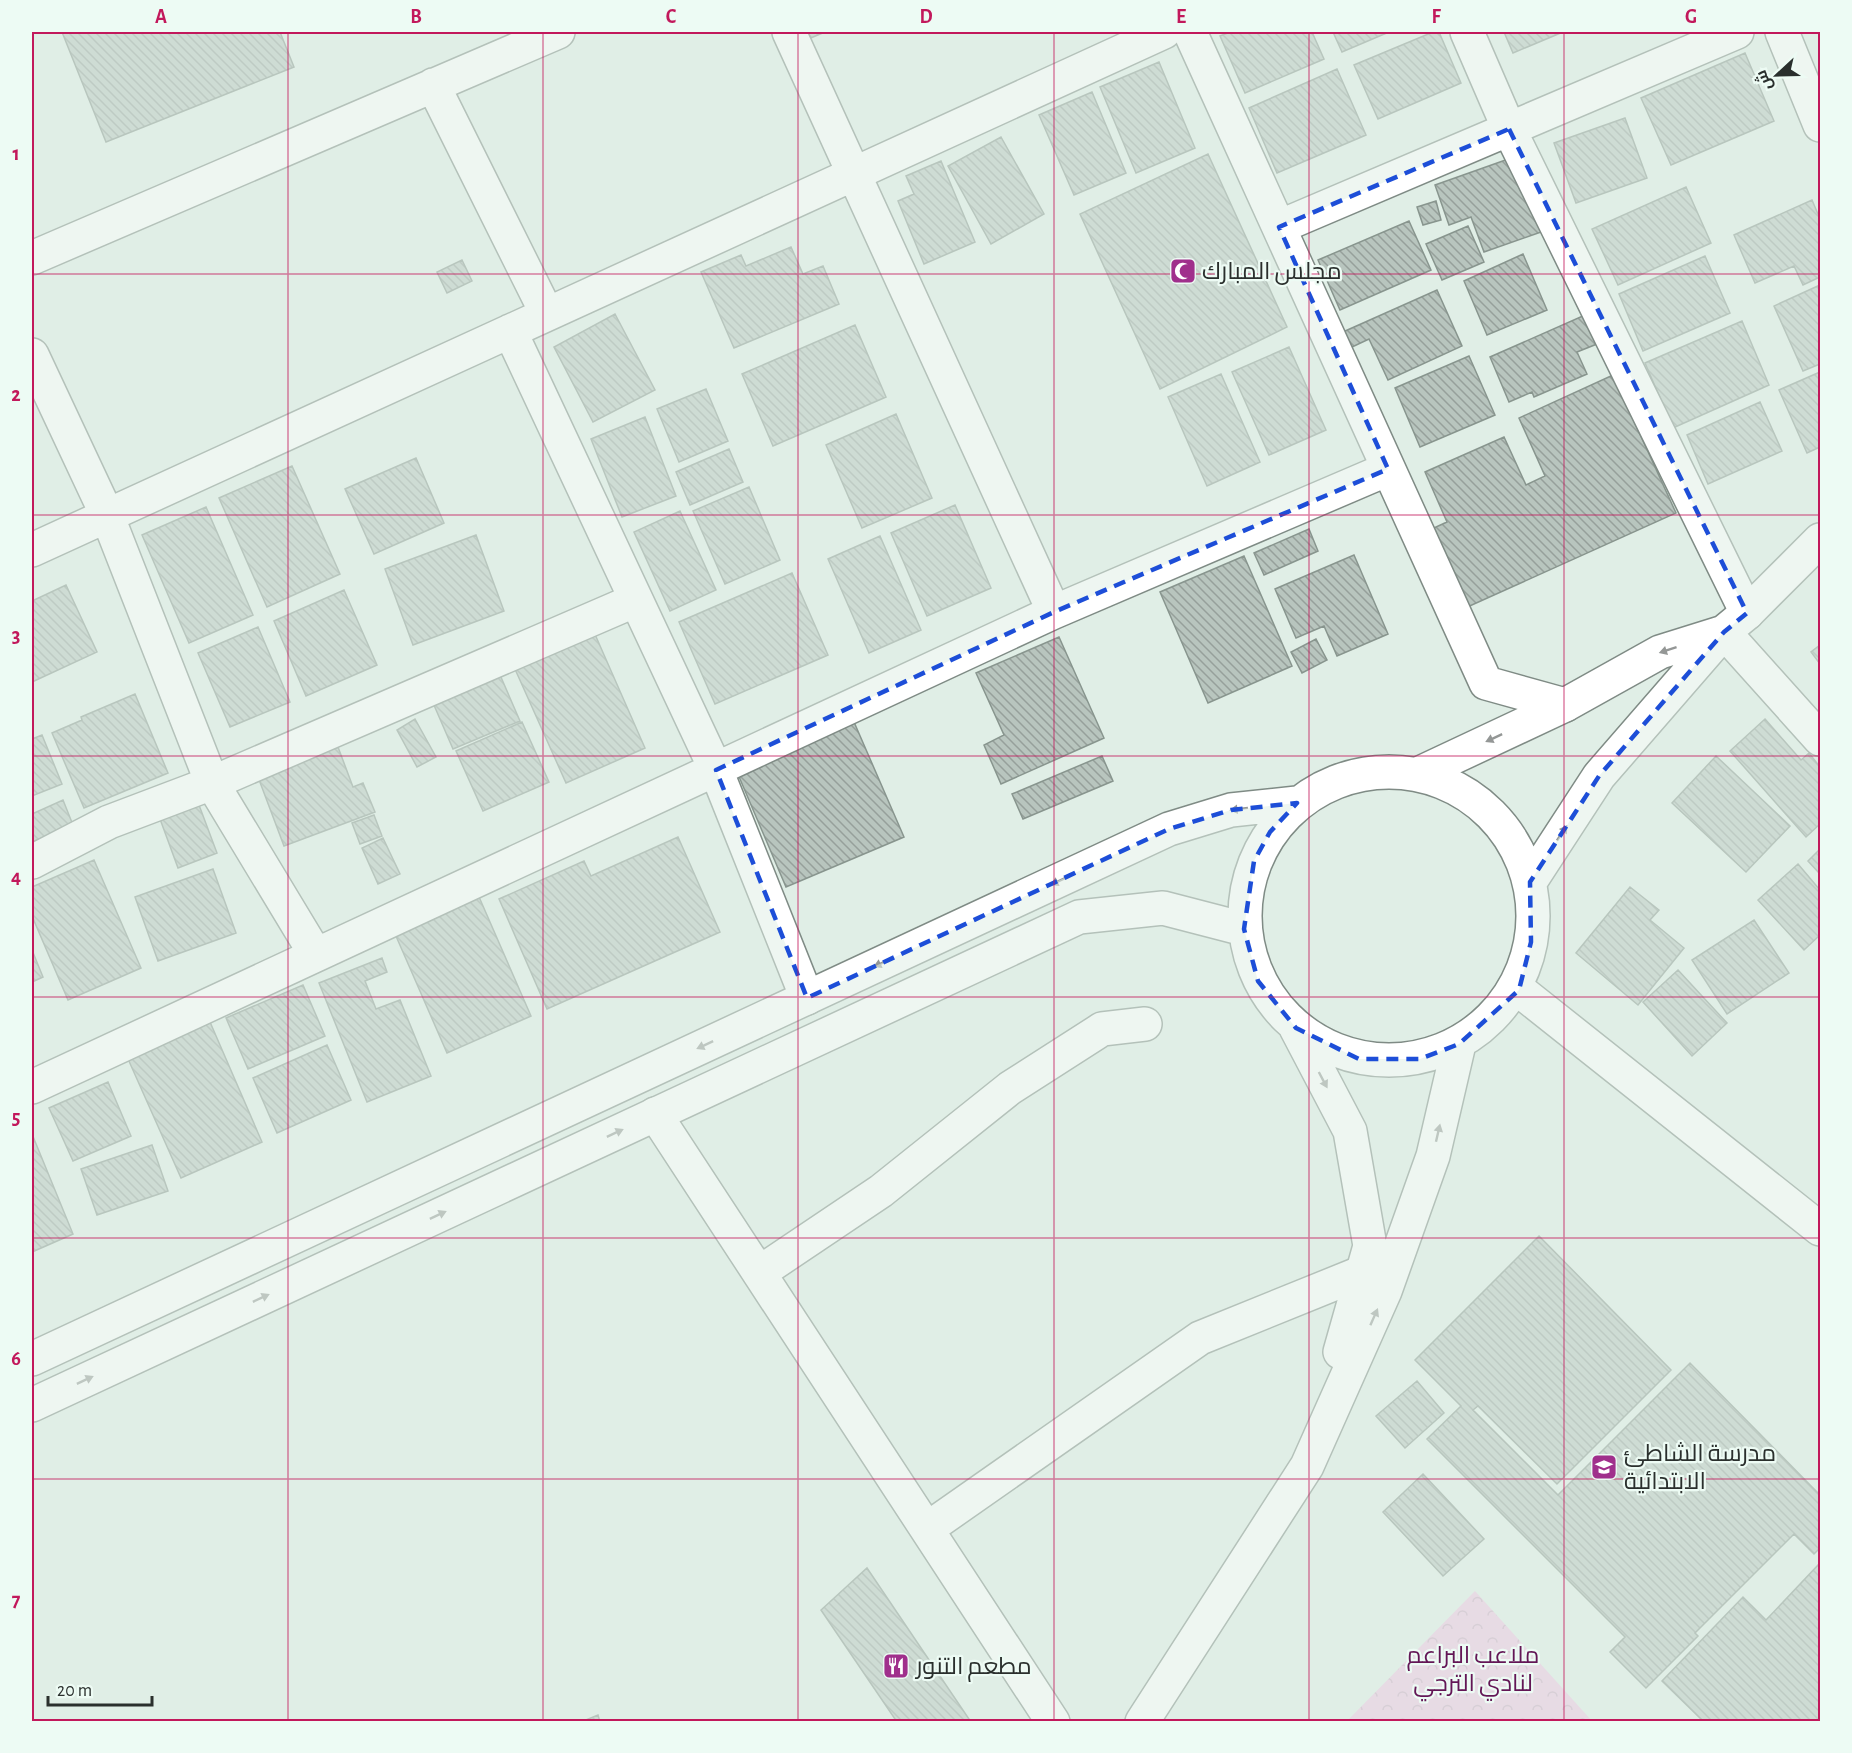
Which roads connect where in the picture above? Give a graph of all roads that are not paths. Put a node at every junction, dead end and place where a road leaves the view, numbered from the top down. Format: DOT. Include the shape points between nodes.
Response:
graph roads {
  1 [pos="558,32"];
  2 [pos="789,32"];
  3 [pos="1164,32"];
  4 [pos="1190,32"];
  5 [pos="1467,32"];
  6 [pos="1737,32"];
  7 [pos="1782,32"];
  8 [pos="434,85"];
  9 [pos="1821,125"];
  10 [pos="1509,129"];
  11 [pos="854,174"];
  12 [pos="1279,227"];
  13 [pos="32,258"];
  14 [pos="546,314"];
  15 [pos="510,331"];
  16 [pos="32,355"];
  17 [pos="1389,469"];
  18 [pos="107,515"];
  19 [pos="1821,540"];
  20 [pos="32,550"];
  21 [pos="636,600"];
  22 [pos="1054,612"];
  23 [pos="1735,623"];
  24 [pos="1565,705"];
  25 [pos="1821,739"];
  26 [pos="716,770"];
  27 [pos="1418,774"];
  28 [pos="212,783"];
  29 [pos="1297,802"];
  30 [pos="32,862"];
  31 [pos="1530,882"];
  32 [pos="1244,929"];
  33 [pos="316,955"];
  34 [pos="1519,990"];
  35 [pos="807,998"];
  36 [pos="1145,1024"];
  37 [pos="1296,1028"];
  38 [pos="1459,1044"];
  39 [pos="32,1087"];
  40 [pos="655,1114"];
  41 [pos="1821,1228"];
  42 [pos="1363,1272"];
  43 [pos="759,1273"];
  44 [pos="32,1358"];
  45 [pos="32,1405"];
  46 [pos="1307,1466"];
  47 [pos="927,1529"];
  48 [pos="1053,1722"];
  49 [pos="1142,1722"];
  1 -- 8 [label="street"];
  2 -- 11 [label="street"];
  3 -- 11 [label="street"];
  4 -- 12 [label="street"];
  5 -- 10 [label="street"];
  6 -- 10 [label="street"];
  7 -- 9 [label="street"];
  8 -- 13 [label="street"];
  8 -- 14 [label="street"];
  10 -- 12 [label="street"];
  10 -- 23 [label="street"];
  11 -- 14 [label="street"];
  11 -- 22 [label="street"];
  12 -- 17 [label="street"];
  14 -- 15 [label="street"];
  15 -- 18 [label="street"];
  15 -- 21 [label="street"];
  16 -- 18 [label="street"];
  17 -- 22 [label="street"];
  17 -- 24 [label="street" via="1486,683"];
  18 -- 20 [label="street"];
  18 -- 28 [label="street"];
  19 -- 23 [label="street"];
  21 -- 26 [label="street"];
  21 -- 28 [label="street"];
  22 -- 26 [label="street"];
  23 -- 24 [label="street, one-way" via="1660,652"];
  23 -- 25 [label="street"];
  31 -- 23 [label="street, one-way" via="1599,776"];
  24 -- 27 [label="street, one-way"];
  26 -- 33 [label="street"];
  26 -- 35 [label="street"];
  27 -- 29 [label="street" via="1372,772 1328,783"];
  27 -- 31 [label="street" via="1467,793 1491,813"];
  28 -- 30 [label="street" via="109,822"];
  28 -- 33 [label="street"];
  29 -- 32 [label="street" via="1270,832 1254,861"];
  29 -- 35 [label="street, one-way" via="1231,810 1169,829"];
  31 -- 34 [label="street" via="1532,942"];
  32 -- 37 [label="street" via="1258,981"];
  32 -- 40 [label="street" via="1163,908 1079,917"];
  33 -- 39 [label="street"];
  34 -- 38 [label="street"];
  34 -- 41 [label="street"];
  35 -- 44 [label="street, one-way"];
  36 -- 43 [label="street" via="1102,1029 1010,1088 881,1191"];
  37 -- 38 [label="street" via="1359,1059 1420,1059"];
  37 -- 42 [label="street, one-way" via="1350,1131 1370,1246"];
  46 -- 38 [label="street, one-way" via="1385,1291 1432,1156"];
  40 -- 43 [label="street"];
  45 -- 40 [label="street, one-way"];
  42 -- 46 [label="street"];
  42 -- 47 [label="street" via="1200,1338"];
  43 -- 47 [label="street"];
  46 -- 49 [label="street"];
  47 -- 48 [label="street"];
}
